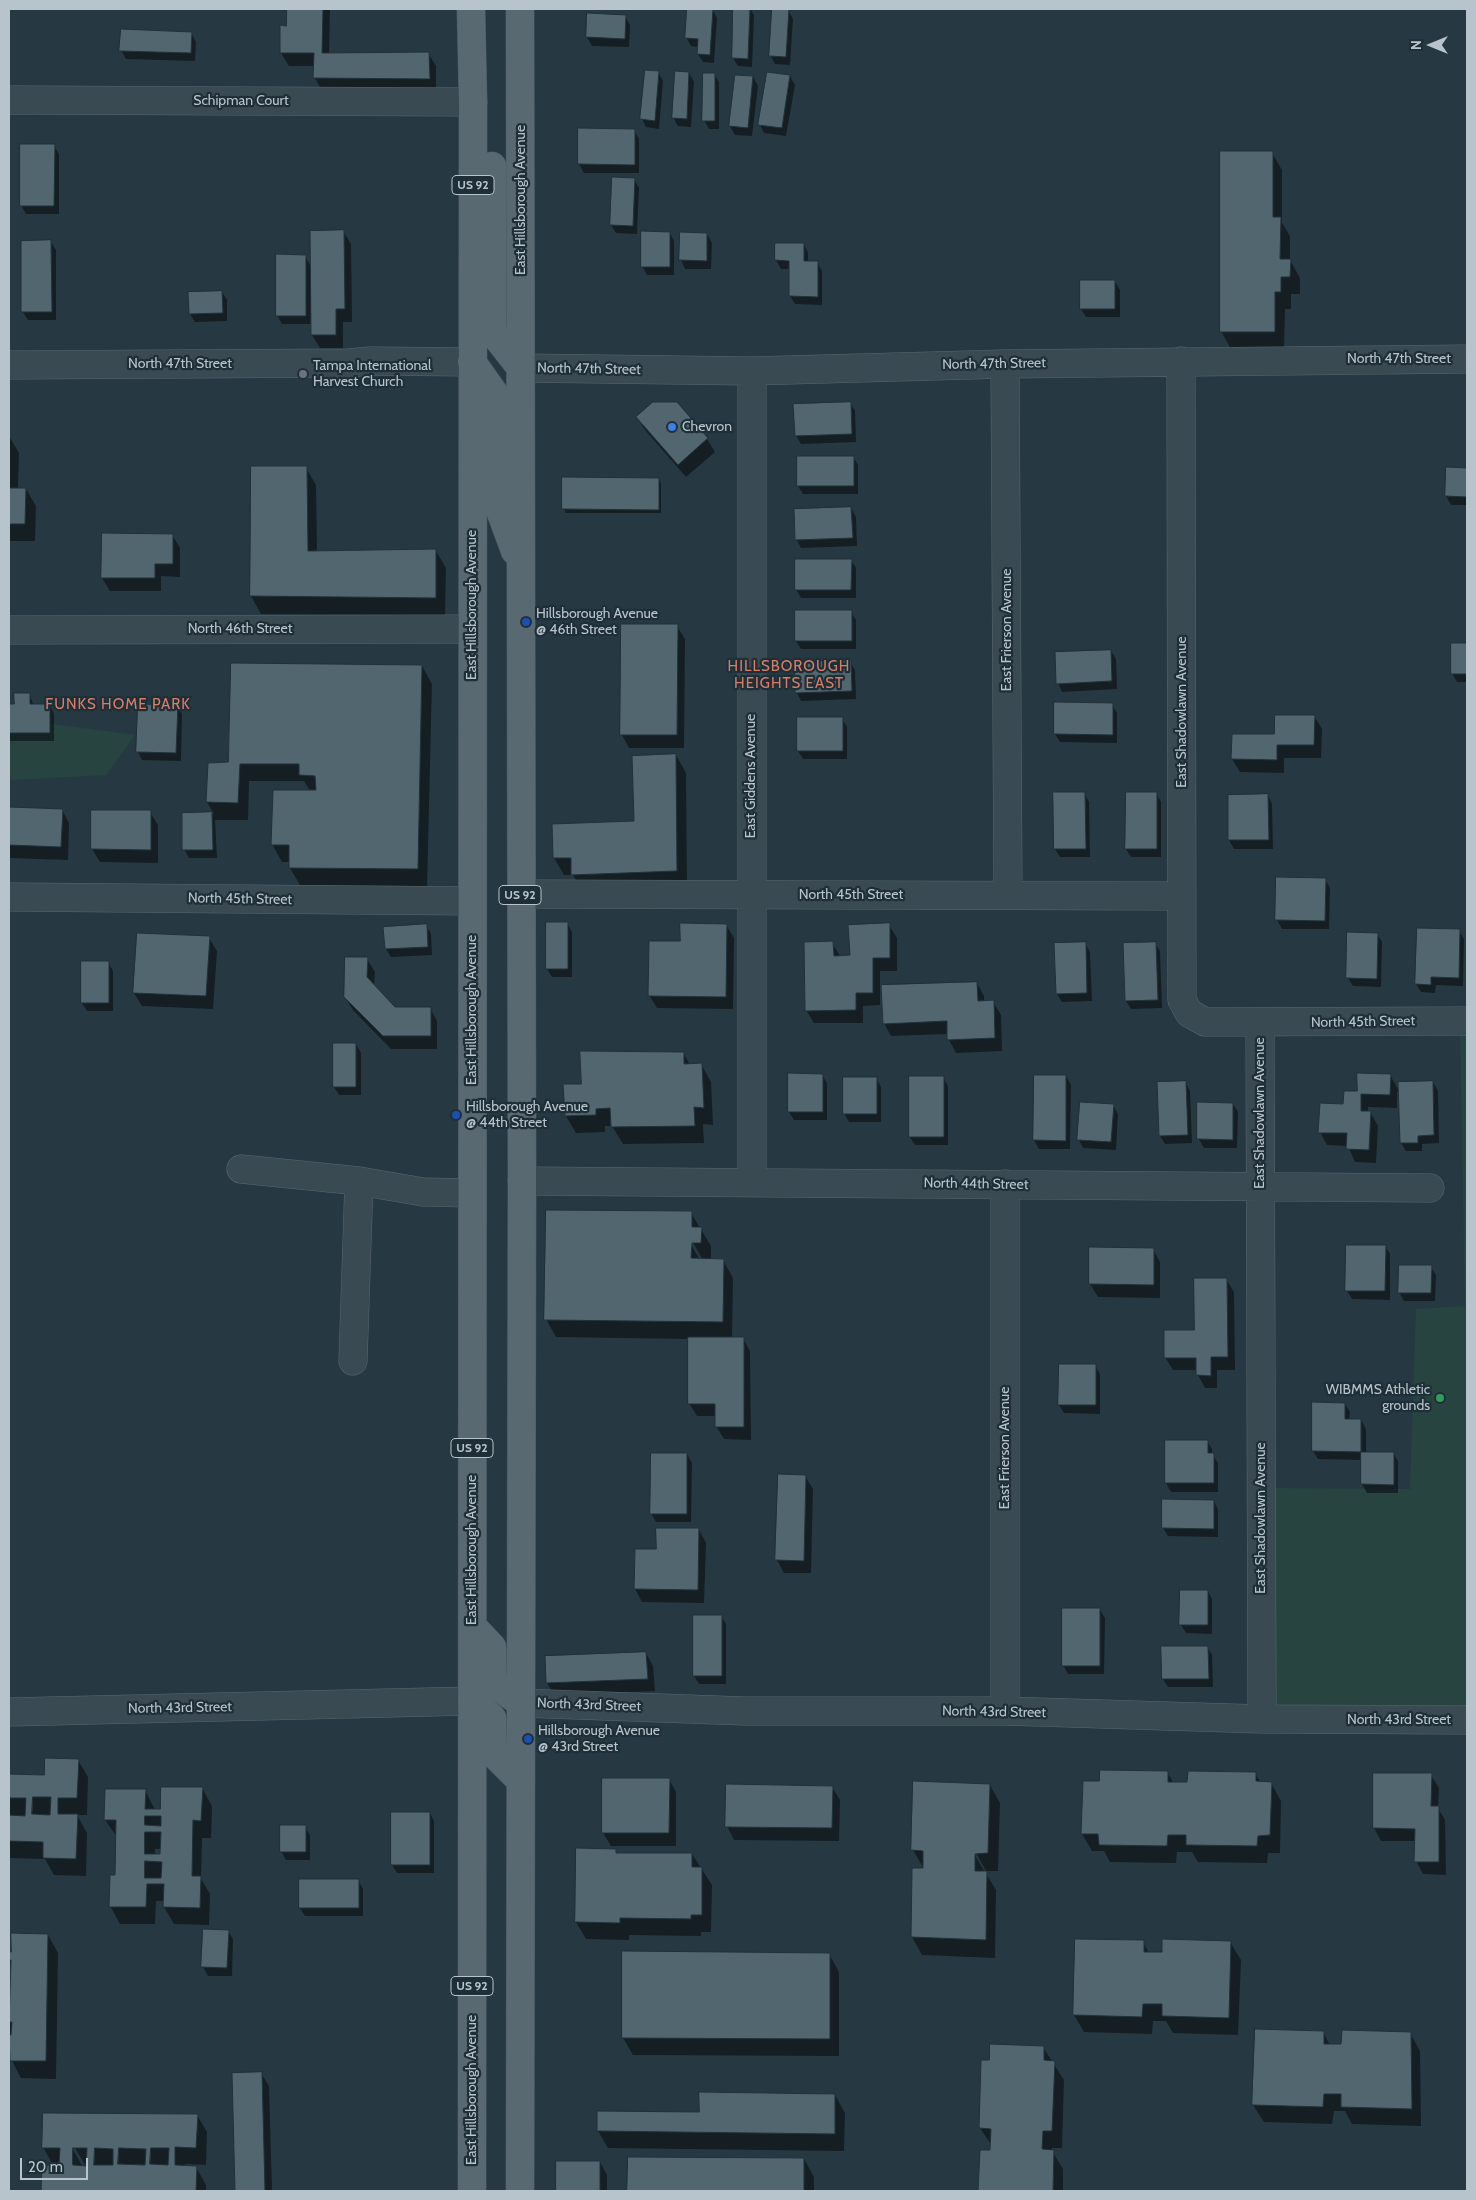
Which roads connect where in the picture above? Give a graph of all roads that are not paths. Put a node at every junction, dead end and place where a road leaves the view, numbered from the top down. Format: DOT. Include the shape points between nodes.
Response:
graph roads {
  1 [pos="471,9"];
  2 [pos="520,9"];
  3 [pos="9,100"];
  4 [pos="473,102"];
  5 [pos="1467,359"];
  6 [pos="1181,361"];
  7 [pos="472,362"];
  8 [pos="1005,364"];
  9 [pos="9,365"];
  10 [pos="521,368"];
  11 [pos="752,371"];
  12 [pos="521,566"];
  13 [pos="472,629"];
  14 [pos="9,630"];
  15 [pos="520,894"];
  16 [pos="750,894"];
  17 [pos="1008,895"];
  18 [pos="1182,896"];
  19 [pos="9,897"];
  20 [pos="472,901"];
  21 [pos="1467,1021"];
  22 [pos="1260,1023"];
  23 [pos="241,1169"];
  24 [pos="360,1181"];
  25 [pos="522,1181"];
  26 [pos="752,1182"];
  27 [pos="1005,1184"];
  28 [pos="1260,1187"];
  29 [pos="1430,1188"];
  30 [pos="472,1193"];
  31 [pos="353,1361"];
  32 [pos="473,1627"];
  33 [pos="472,1701"];
  34 [pos="521,1702"];
  35 [pos="9,1712"];
  36 [pos="1005,1712"];
  37 [pos="1262,1719"];
  38 [pos="1467,1720"];
  39 [pos="521,1781"];
  40 [pos="472,2191"];
  41 [pos="520,2191"];
  1 -- 4 [label="main road, East Hillsborough Avenue / US 92"];
  2 -- 10 [label="main road, East Hillsborough Avenue / US 92"];
  3 -- 4 [label="street, Schipman Court"];
  4 -- 7 [label="main road, East Hillsborough Avenue / US 92"];
  4 -- 10 [label="main road" via="492,163 492,331"];
  5 -- 6 [label="street, North 47th Street"];
  6 -- 8 [label="street, North 47th Street"];
  6 -- 18 [label="street, East Shadowlawn Avenue"];
  7 -- 9 [label="street, North 47th Street"];
  7 -- 12 [label="main road" via="494,393 498,505"];
  7 -- 13 [label="main road, East Hillsborough Avenue / US 92"];
  8 -- 11 [label="street, North 47th Street"];
  8 -- 17 [label="street, East Frierson Avenue"];
  10 -- 11 [label="street, North 47th Street"];
  10 -- 12 [label="main road, East Hillsborough Avenue / US 92"];
  11 -- 16 [label="street, East Giddens Avenue"];
  12 -- 15 [label="main road, East Hillsborough Avenue / US 92"];
  13 -- 14 [label="street, North 46th Street"];
  13 -- 20 [label="main road, East Hillsborough Avenue / US 92"];
  15 -- 16 [label="street, North 45th Street"];
  15 -- 25 [label="main road, East Hillsborough Avenue / US 92"];
  16 -- 17 [label="street, North 45th Street"];
  16 -- 26 [label="street, East Giddens Avenue"];
  17 -- 18 [label="street, North 45th Street"];
  18 -- 22 [label="street, East Shadowlawn Avenue" via="1182,1000 1189,1012 1205,1022"];
  19 -- 20 [label="street, North 45th Street"];
  20 -- 30 [label="main road, East Hillsborough Avenue / US 92"];
  21 -- 22 [label="street, North 45th Street"];
  22 -- 28 [label="street, East Shadowlawn Avenue"];
  23 -- 24 [label="street"];
  24 -- 30 [label="street" via="423,1192"];
  24 -- 31 [label="street"];
  25 -- 26 [label="street, North 44th Street"];
  25 -- 34 [label="main road, East Hillsborough Avenue / US 92"];
  26 -- 27 [label="street, North 44th Street"];
  27 -- 28 [label="street, North 44th Street"];
  27 -- 36 [label="street, East Frierson Avenue"];
  28 -- 29 [label="street, North 44th Street"];
  28 -- 37 [label="street, East Shadowlawn Avenue"];
  30 -- 32 [label="main road, East Hillsborough Avenue / US 92"];
  32 -- 33 [label="main road, East Hillsborough Avenue / US 92"];
  32 -- 34 [label="main road" via="492,1647 493,1683"];
  33 -- 35 [label="street, North 43rd Street"];
  33 -- 39 [label="main road" via="492,1718 493,1753"];
  33 -- 40 [label="main road, East Hillsborough Avenue / US 92"];
  34 -- 36 [label="street, North 43rd Street" via="744,1712"];
  34 -- 39 [label="main road, East Hillsborough Avenue / US 92"];
  36 -- 37 [label="street, North 43rd Street"];
  37 -- 38 [label="street, North 43rd Street"];
  39 -- 41 [label="main road, East Hillsborough Avenue / US 92"];
}
